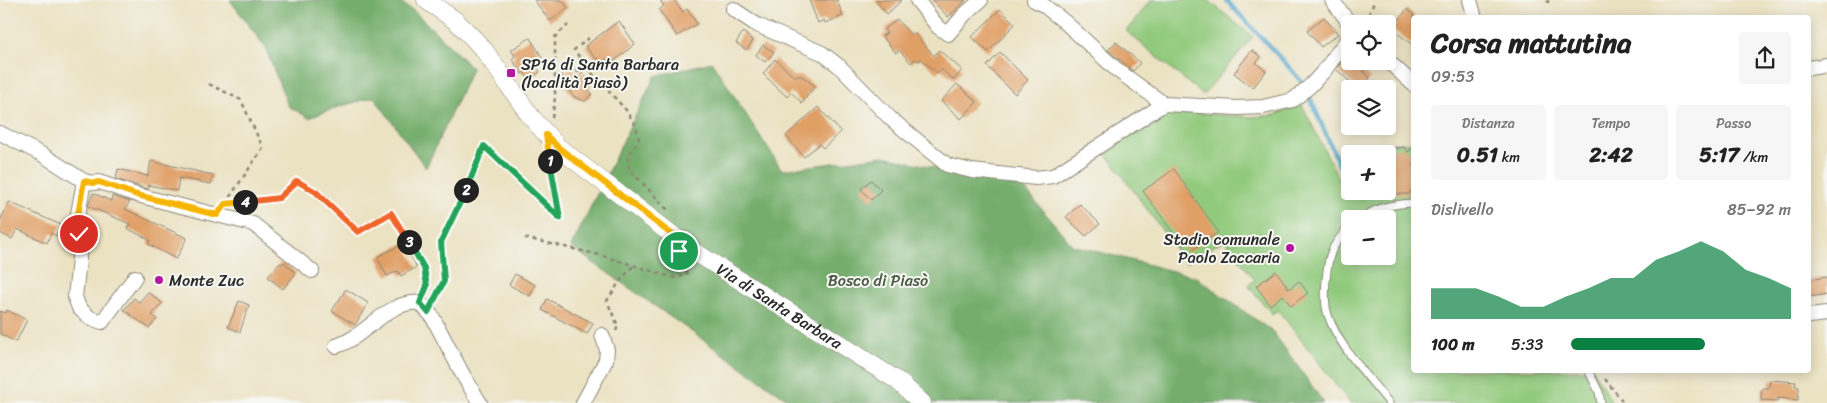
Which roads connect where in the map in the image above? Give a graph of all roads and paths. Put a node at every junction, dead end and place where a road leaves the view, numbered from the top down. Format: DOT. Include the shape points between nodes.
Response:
graph roads {
  1 [pos="426,0"];
  2 [pos="917,0"];
  3 [pos="981,0"];
  4 [pos="1034,0"];
  5 [pos="1332,0"];
  6 [pos="1375,0"];
  7 [pos="1470,0"];
  8 [pos="733,9"];
  9 [pos="1343,15"];
  10 [pos="1368,15"];
  11 [pos="1474,15"];
  12 [pos="568,25"];
  13 [pos="589,38"];
  14 [pos="1341,48"];
  15 [pos="1827,65"];
  16 [pos="1396,68"];
  17 [pos="1811,68"];
  18 [pos="1411,82"];
  19 [pos="209,84"];
  20 [pos="1164,104"];
  21 [pos="0,133"];
  22 [pos="546,135"];
  23 [pos="550,160"];
  24 [pos="84,181"];
  25 [pos="1411,203"];
  26 [pos="221,209"];
  27 [pos="1372,210"];
  28 [pos="670,212"];
  29 [pos="1341,236"];
  30 [pos="525,238"];
  31 [pos="683,243"];
  32 [pos="634,265"];
  33 [pos="312,271"];
  34 [pos="135,277"];
  35 [pos="424,307"];
  36 [pos="1827,314"];
  37 [pos="1811,316"];
  38 [pos="602,336"];
  39 [pos="336,346"];
  40 [pos="607,350"];
  41 [pos="1590,373"];
  42 [pos="1604,377"];
  43 [pos="480,403"];
  44 [pos="583,403"];
  45 [pos="922,403"];
  46 [pos="1390,403"];
  47 [pos="1601,403"];
  48 [pos="1624,403"];
  1 -- 22 [label="street, Via di Santa Barbara" via="456,21 484,50"];
  2 -- 3 [label="street" via="938,27 948,34"];
  4 -- 20 [label="street" via="1066,23 1117,70"];
  5 -- 9 [label="street"];
  6 -- 10 [label="path"];
  7 -- 11 [label="street"];
  8 -- 20 [label="street" via="757,25 822,53 922,146 947,164 972,172 1036,178 1053,176"];
  12 -- 22 [label="path" via="555,37 555,98"];
  13 -- 28 [label="path" via="574,50 636,126 639,140 627,162 630,170"];
  14 -- 20 [label="street" via="1324,71 1293,100 1263,107 1237,108"];
  15 -- 17 [label="street"];
  16 -- 18 [label="street"];
  19 -- 26 [label="path" via="241,100 263,148"];
  21 -- 24 [label="street"];
  22 -- 31 [label="street, Via di Santa Barbara"];
  23 -- 35 [label="path" via="560,218 484,146 441,242 444,281"];
  24 -- 26 [label="street" via="99,182 137,195"];
  24 -- 34 [label="street" via="78,214 79,260 75,297 79,308 90,318 102,322"];
  25 -- 27 [label="lane"];
  26 -- 33 [label="street" via="253,224"];
  26 -- 35 [label="path" via="279,198 297,181 316,192 358,232 391,213 424,268 427,286"];
  29 -- 46 [label="lane" via="1327,261 1325,293 1328,314 1338,338"];
  30 -- 32 [label="path"];
  31 -- 32 [label="path" via="679,251 687,275 674,278"];
  31 -- 45 [label="street, Via di Santa Barbara" via="898,381"];
  32 -- 40 [label="path" via="607,301 618,326"];
  35 -- 39 [label="street" via="410,302 348,343"];
  35 -- 43 [label="street"];
  36 -- 37 [label="street"];
  38 -- 40 [label="street"];
  40 -- 44 [label="street" via="606,360"];
  41 -- 47 [label="lane"];
  42 -- 48 [label="path"];
}
